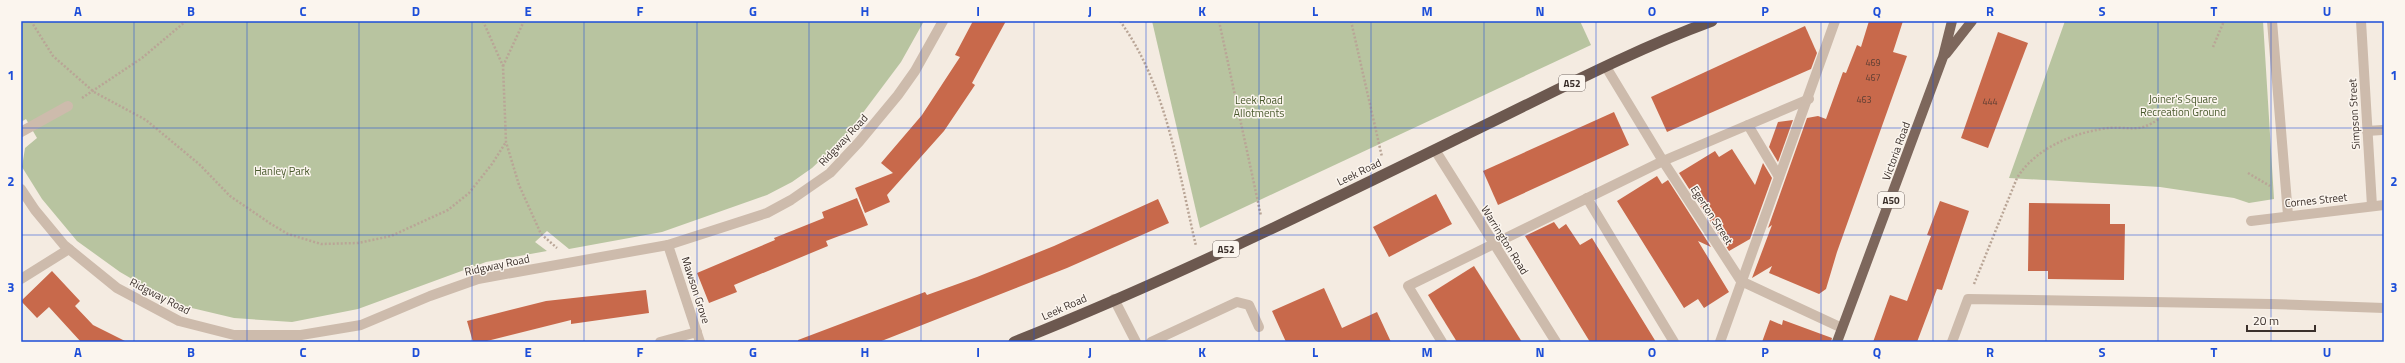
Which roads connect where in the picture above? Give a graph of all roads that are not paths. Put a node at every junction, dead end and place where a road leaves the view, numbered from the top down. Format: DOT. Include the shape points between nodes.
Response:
graph roads {
  1 [pos="943,21"];
  2 [pos="1712,21"];
  3 [pos="1835,21"];
  4 [pos="1972,21"];
  5 [pos="2272,21"];
  6 [pos="2361,21"];
  7 [pos="1951,22"];
  8 [pos="1943,57"];
  9 [pos="1606,67"];
  10 [pos="1809,99"];
  11 [pos="68,106"];
  12 [pos="1748,125"];
  13 [pos="2382,130"];
  14 [pos="2368,131"];
  15 [pos="21,132"];
  16 [pos="1435,150"];
  17 [pos="1663,161"];
  18 [pos="1780,177"];
  19 [pos="21,189"];
  20 [pos="1587,198"];
  21 [pos="2384,205"];
  22 [pos="2372,206"];
  23 [pos="2288,215"];
  24 [pos="2251,220"];
  25 [pos="1493,243"];
  26 [pos="668,245"];
  27 [pos="69,249"];
  28 [pos="21,279"];
  29 [pos="1741,281"];
  30 [pos="1114,299"];
  31 [pos="2384,308"];
  32 [pos="1259,327"];
  33 [pos="1842,328"];
  34 [pos="697,332"];
  35 [pos="660,342"];
  36 [pos="700,342"];
  37 [pos="1014,342"];
  38 [pos="1136,342"];
  39 [pos="1151,342"];
  40 [pos="1442,342"];
  41 [pos="1556,342"];
  42 [pos="1674,342"];
  43 [pos="1720,342"];
  44 [pos="1837,342"];
  45 [pos="1952,342"];
  1 -- 26 [label="street, Ridgway Road" via="924,57 898,95 830,173 767,213"];
  2 -- 9 [label="highway, Leek Road / A52"];
  3 -- 10 [label="street"];
  4 -- 8 [label="main road, Victoria Road / A50"];
  5 -- 23 [label="street"];
  6 -- 14 [label="street, Simpson Street"];
  7 -- 8 [label="main road, Victoria Road / A50"];
  8 -- 33 [label="main road, Victoria Road / A50"];
  9 -- 16 [label="highway, Leek Road / A52"];
  9 -- 17 [label="street, Egerton Street"];
  10 -- 12 [label="street"];
  10 -- 18 [label="street"];
  11 -- 15 [label="street"];
  12 -- 17 [label="street"];
  12 -- 18 [label="street"];
  13 -- 14 [label="street"];
  14 -- 22 [label="street, Simpson Street"];
  16 -- 25 [label="street, Warrington Road"];
  16 -- 30 [label="highway, Leek Road / A52"];
  17 -- 20 [label="street"];
  17 -- 29 [label="street, Egerton Street"];
  18 -- 29 [label="street"];
  19 -- 27 [label="street, Ridgway Road" via="35,210"];
  20 -- 25 [label="street"];
  20 -- 42 [label="street"];
  21 -- 22 [label="street, Cornes Street"];
  22 -- 23 [label="street, Cornes Street"];
  23 -- 24 [label="street, Cornes Street"];
  25 -- 40 [label="street" via="1408,286"];
  25 -- 41 [label="street, Warrington Road"];
  26 -- 27 [label="street, Ridgway Road" via="478,279 361,325 301,335 234,335 179,322 117,288"];
  26 -- 34 [label="street, Mawson Grove"];
  27 -- 28 [label="street"];
  29 -- 33 [label="street"];
  29 -- 43 [label="street"];
  30 -- 37 [label="highway, Leek Road / A52"];
  30 -- 38 [label="street"];
  31 -- 45 [label="street" via="1968,299"];
  32 -- 39 [label="street" via="1249,305 1237,302"];
  33 -- 44 [label="main road, Victoria Road / A50"];
  34 -- 35 [label="street"];
  34 -- 36 [label="street, Mawson Grove"];
}
